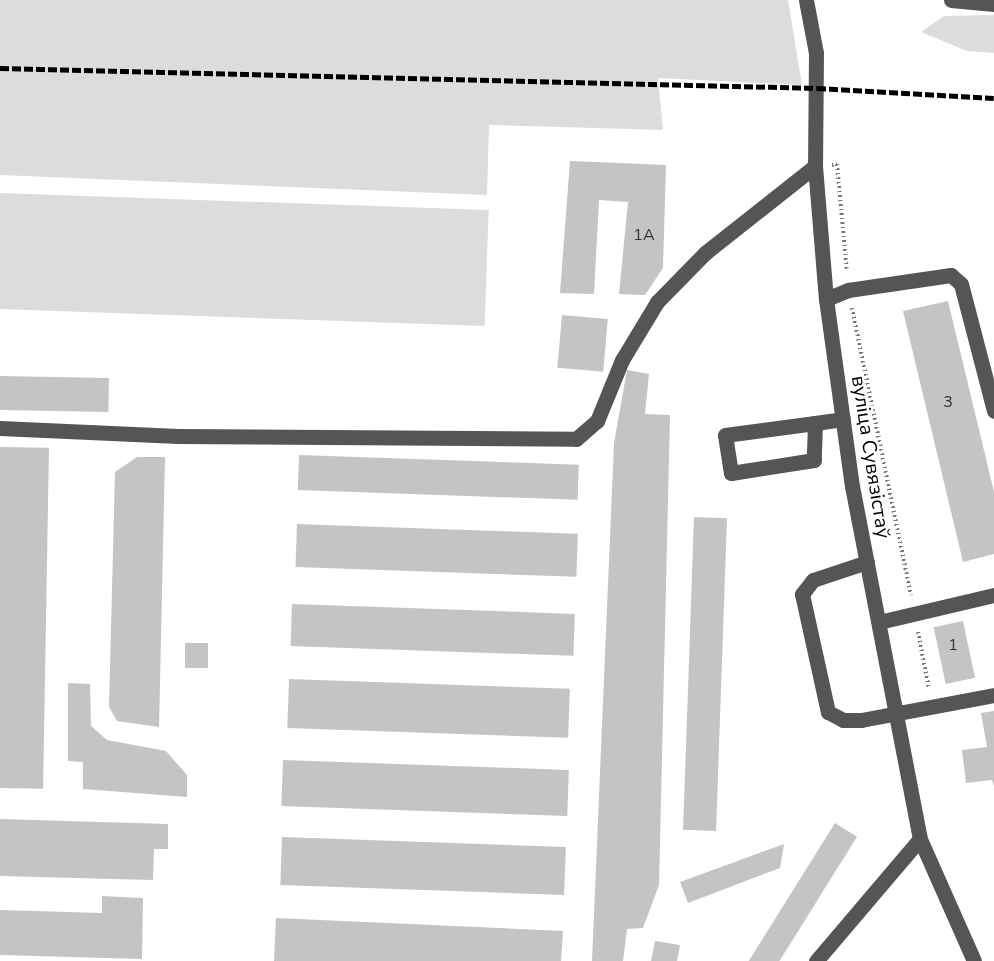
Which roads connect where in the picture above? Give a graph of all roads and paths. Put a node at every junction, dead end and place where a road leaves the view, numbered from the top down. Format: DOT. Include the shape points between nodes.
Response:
graph roads {
  1 [pos="806,0"];
  2 [pos="951,0"];
  3 [pos="994,4"];
  4 [pos="815,166"];
  5 [pos="848,290"];
  6 [pos="826,299"];
  7 [pos="994,411"];
  8 [pos="843,419"];
  9 [pos="815,423"];
  10 [pos="0,428"];
  11 [pos="867,562"];
  12 [pos="994,595"];
  13 [pos="915,614"];
  14 [pos="879,622"];
  15 [pos="994,695"];
  16 [pos="932,708"];
  17 [pos="895,714"];
  18 [pos="920,838"];
  19 [pos="816,961"];
  20 [pos="974,961"];
  1 -- 4 [label="street, вуліца Сувязістаў" via="816,53"];
  2 -- 3 [label="street"];
  4 -- 5 [label="path" via="837,164"];
  4 -- 6 [label="street, вуліца Сувязістаў"];
  4 -- 10 [label="street" via="705,253 657,302 622,360 597,421 576,439 178,436"];
  5 -- 6 [label="street"];
  5 -- 7 [label="street" via="951,275 961,284"];
  5 -- 13 [label="path"];
  6 -- 8 [label="street, вуліца Сувязістаў"];
  8 -- 9 [label="street"];
  8 -- 11 [label="street, вуліца Сувязістаў"];
  9 -- 9 [label="street" via="725,435 730,473 814,460"];
  11 -- 14 [label="street, вуліца Сувязістаў"];
  11 -- 17 [label="street" via="813,580 802,594 805,620 828,712 843,720"];
  12 -- 13 [label="street"];
  13 -- 14 [label="street"];
  13 -- 16 [label="path"];
  14 -- 17 [label="street, вуліца Сувязістаў"];
  15 -- 16 [label="street"];
  16 -- 17 [label="street"];
  17 -- 18 [label="street, вуліца Сувязістаў"];
  18 -- 19 [label="street"];
  18 -- 20 [label="street, вуліца Сувязістаў"];
}
